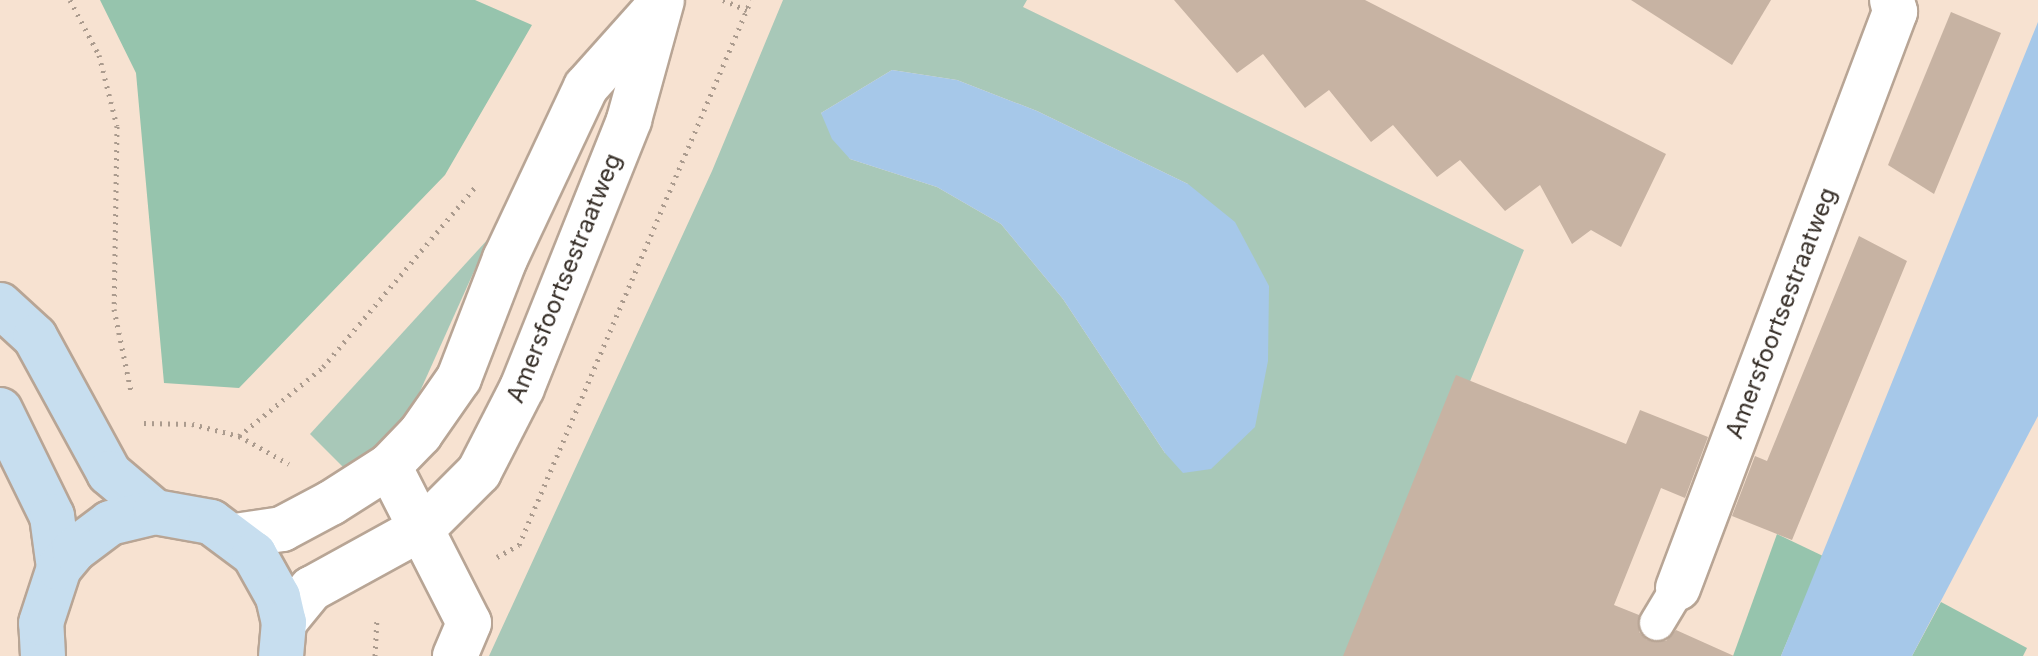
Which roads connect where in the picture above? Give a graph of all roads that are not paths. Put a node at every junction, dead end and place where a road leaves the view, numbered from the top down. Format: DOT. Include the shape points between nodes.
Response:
graph roads {
  1 [pos="1892,0"];
  2 [pos="661,2"];
  3 [pos="0,305"];
  4 [pos="0,410"];
  5 [pos="389,466"];
  6 [pos="155,512"];
  7 [pos="424,527"];
  8 [pos="235,536"];
  9 [pos="59,568"];
  10 [pos="1668,605"];
  11 [pos="283,639"];
  12 [pos="43,656"];
  13 [pos="455,656"];
  1 -- 10 [label="street, Amersfoortsestraatweg" via="1895,12"];
  2 -- 5 [label="street, Amersfoortsestraatweg" via="586,87 505,259 459,378 420,434"];
  2 -- 7 [label="street, Amersfoortsestraatweg" via="629,120 522,388 479,472"];
  3 -- 6 [label="main road" via="35,337 109,473"];
  4 -- 9 [label="main road" via="52,516"];
  5 -- 7 [label="street"];
  5 -- 8 [label="street, Amersfoortsestraatweg" via="282,529"];
  6 -- 8 [label="main road" via="211,522"];
  6 -- 9 [label="main road" via="110,523"];
  7 -- 11 [label="street, Amersfoortsestraatweg" via="311,589"];
  7 -- 13 [label="street" via="469,623"];
  8 -- 11 [label="main road" via="268,574"];
  9 -- 12 [label="main road" via="41,623"];
}
